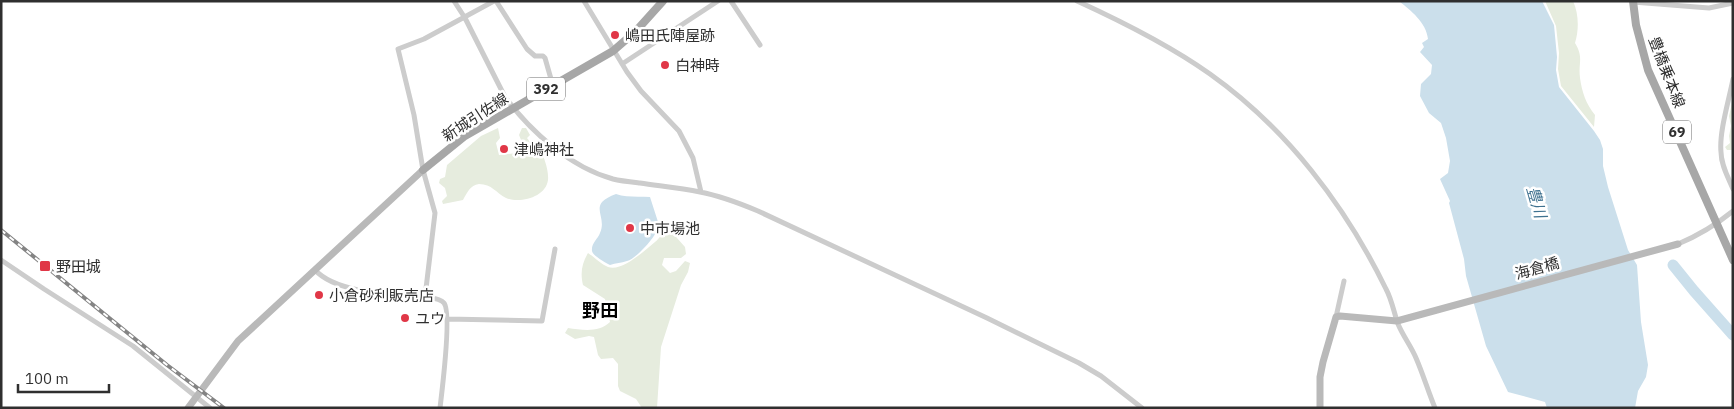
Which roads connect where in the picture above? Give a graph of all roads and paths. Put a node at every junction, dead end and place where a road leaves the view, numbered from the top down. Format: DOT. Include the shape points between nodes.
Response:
graph roads {
  1 [pos="454,1"];
  2 [pos="584,1"];
  3 [pos="663,1"];
  4 [pos="718,1"];
  5 [pos="732,1"];
  6 [pos="1077,1"];
  7 [pos="493,2"];
  8 [pos="1633,2"];
  9 [pos="1733,3"];
  10 [pos="465,18"];
  11 [pos="760,45"];
  12 [pos="613,51"];
  13 [pos="622,64"];
  14 [pos="1733,79"];
  15 [pos="552,86"];
  16 [pos="513,107"];
  17 [pos="423,170"];
  18 [pos="1733,189"];
  19 [pos="701,192"];
  20 [pos="1733,211"];
  21 [pos="1717,222"];
  22 [pos="1678,244"];
  23 [pos="556,249"];
  24 [pos="1,260"];
  25 [pos="1733,260"];
  26 [pos="315,270"];
  27 [pos="1344,281"];
  28 [pos="426,297"];
  29 [pos="1336,317"];
  30 [pos="447,319"];
  31 [pos="1400,320"];
  32 [pos="196,397"];
  33 [pos="188,408"];
  34 [pos="210,408"];
  35 [pos="440,408"];
  36 [pos="1142,408"];
  37 [pos="1320,408"];
  38 [pos="1434,408"];
  1 -- 10 [label="street"];
  2 -- 12 [label="street"];
  3 -- 12 [label="main road, 新城引佐線 / 392"];
  4 -- 13 [label="street"];
  5 -- 11 [label="street"];
  6 -- 31 [label="street" via="1183,56 1211,74 1275,128 1346,218 1386,288"];
  7 -- 10 [label="street"];
  7 -- 15 [label="street" via="527,49 535,56 545,58"];
  8 -- 9 [label="street" via="1709,8"];
  8 -- 21 [label="main road, 豊橋乗本線 / 69" via="1648,70"];
  10 -- 16 [label="street"];
  10 -- 17 [label="street" via="398,49 416,121"];
  12 -- 13 [label="street"];
  12 -- 15 [label="main road, 新城引佐線 / 392"];
  13 -- 19 [label="street" via="641,91 680,131 693,158"];
  14 -- 18 [label="street" via="1720,154"];
  15 -- 16 [label="main road, 新城引佐線 / 392"];
  16 -- 17 [label="main road, 新城引佐線 / 392" via="465,136"];
  16 -- 19 [label="street" via="561,152 582,166 613,179"];
  17 -- 26 [label="street"];
  17 -- 28 [label="street" via="435,219"];
  19 -- 36 [label="street" via="758,211 987,318 1101,376"];
  20 -- 21 [label="street"];
  21 -- 22 [label="street"];
  21 -- 25 [label="main road, 豊橋乗本線 / 69"];
  22 -- 31 [label="street, 海倉橋"];
  23 -- 30 [label="street" via="542,321"];
  24 -- 32 [label="street" via="133,346"];
  26 -- 28 [label="street" via="334,282 354,288"];
  26 -- 32 [label="street" via="238,341"];
  27 -- 29 [label="street"];
  28 -- 30 [label="street" via="444,303"];
  29 -- 31 [label="street"];
  29 -- 37 [label="street" via="1320,377"];
  30 -- 35 [label="street"];
  31 -- 38 [label="street"];
  32 -- 33 [label="street"];
  32 -- 34 [label="street"];
}
